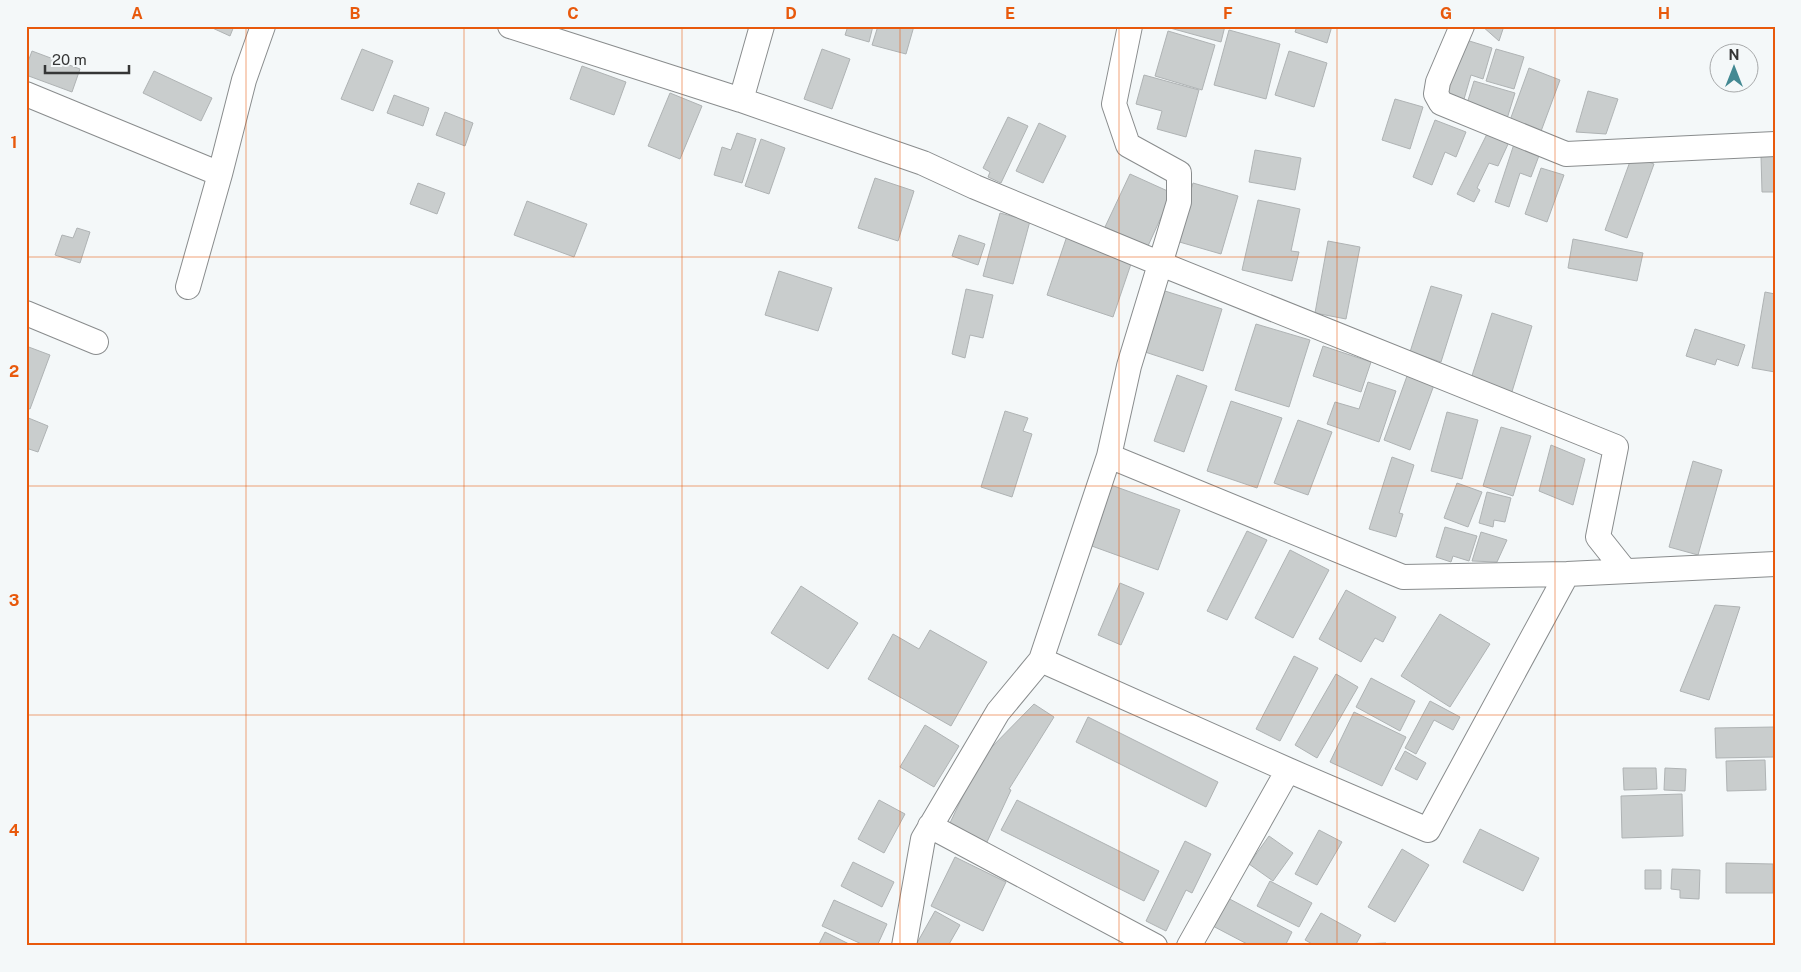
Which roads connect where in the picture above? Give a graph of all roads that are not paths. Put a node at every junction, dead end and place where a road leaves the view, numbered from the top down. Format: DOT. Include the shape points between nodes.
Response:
graph roads {
  1 [pos="263,26"];
  2 [pos="510,26"];
  3 [pos="762,26"];
  4 [pos="1130,26"];
  5 [pos="1462,26"];
  6 [pos="26,94"];
  7 [pos="741,100"];
  8 [pos="1775,144"];
  9 [pos="220,174"];
  10 [pos="1161,264"];
  11 [pos="188,287"];
  12 [pos="26,313"];
  13 [pos="96,342"];
  14 [pos="1109,456"];
  15 [pos="1775,564"];
  16 [pos="1625,571"];
  17 [pos="1567,574"];
  18 [pos="1041,660"];
  19 [pos="1288,770"];
  20 [pos="930,826"];
  21 [pos="904,946"];
  22 [pos="1155,946"];
  23 [pos="1189,946"];
  1 -- 9 [label="street" via="244,80"];
  2 -- 7 [label="street"];
  3 -- 7 [label="street"];
  4 -- 10 [label="street" via="1114,104 1128,145 1179,173 1179,202"];
  5 -- 8 [label="street" via="1438,82 1436,94 1441,103 1566,154"];
  6 -- 9 [label="street"];
  7 -- 10 [label="street" via="923,163"];
  9 -- 11 [label="street"];
  10 -- 14 [label="street" via="1130,366"];
  10 -- 16 [label="street" via="1616,448 1598,537"];
  12 -- 13 [label="street"];
  14 -- 17 [label="street" via="1403,577"];
  14 -- 18 [label="street"];
  15 -- 16 [label="street"];
  16 -- 17 [label="street"];
  17 -- 19 [label="street" via="1428,830"];
  18 -- 19 [label="street"];
  18 -- 20 [label="street" via="998,712"];
  19 -- 23 [label="street"];
  20 -- 21 [label="street" via="923,839"];
  20 -- 22 [label="street"];
}
